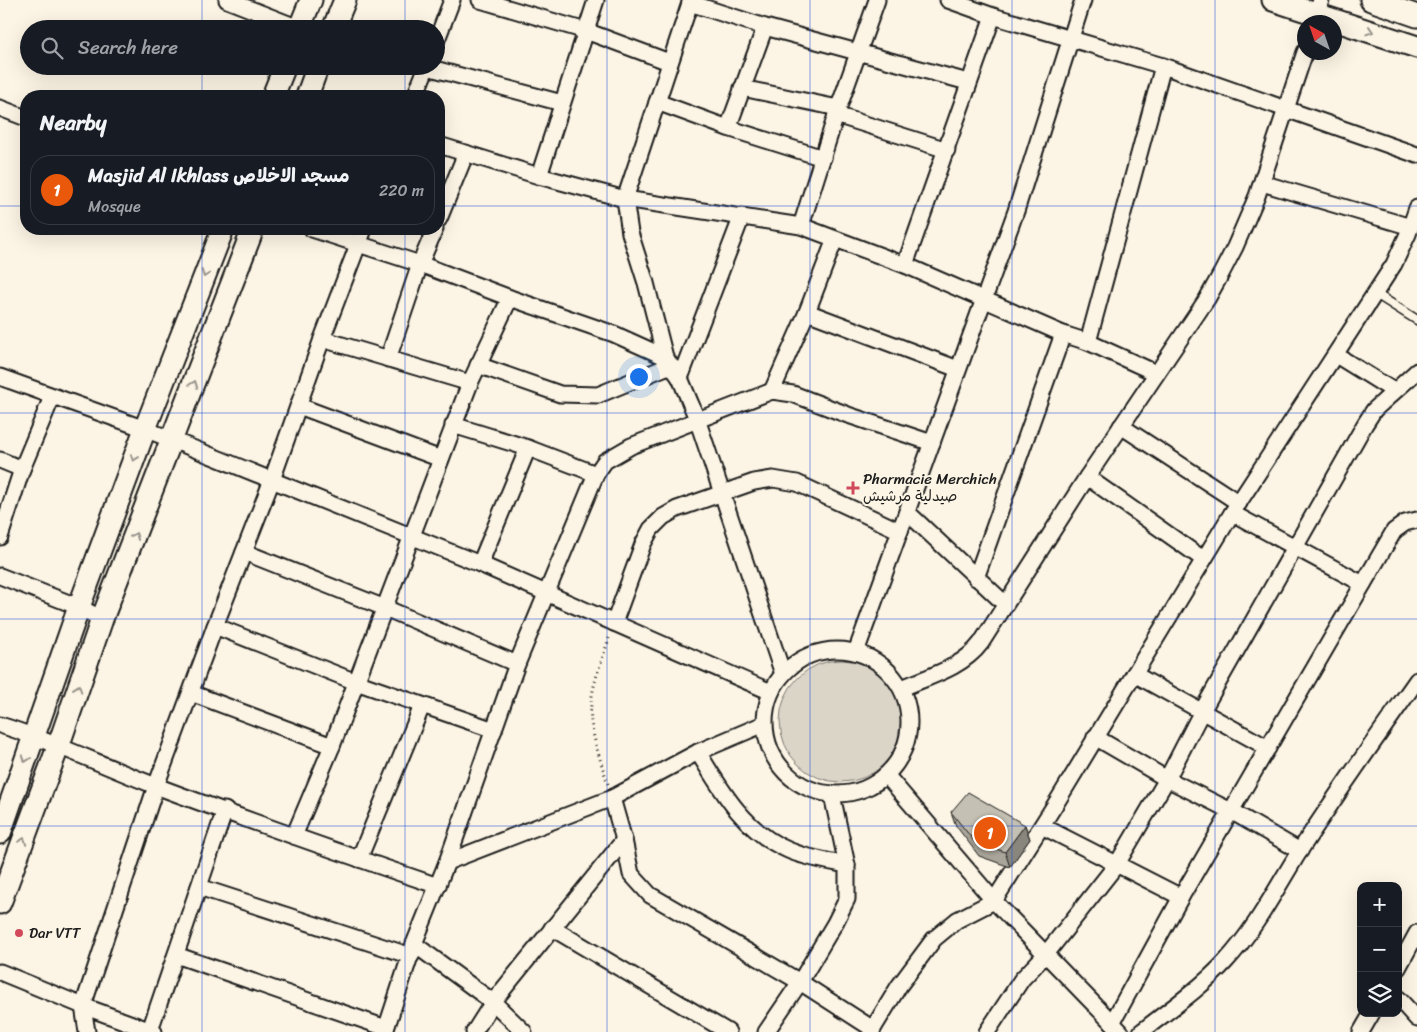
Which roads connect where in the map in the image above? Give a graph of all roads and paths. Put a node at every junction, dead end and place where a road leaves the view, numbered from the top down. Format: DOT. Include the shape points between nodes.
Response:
graph roads {
  1 [pos="227,0"];
  2 [pos="311,0"];
  3 [pos="345,0"];
  4 [pos="452,0"];
  5 [pos="480,0"];
  6 [pos="596,0"];
  7 [pos="877,0"];
  8 [pos="948,0"];
  9 [pos="1084,0"];
  10 [pos="1273,0"];
  11 [pos="1370,0"];
  12 [pos="691,2"];
  13 [pos="1317,12"];
  14 [pos="993,16"];
  15 [pos="1417,16"];
  16 [pos="278,20"];
  17 [pos="302,20"];
  18 [pos="337,20"];
  19 [pos="444,20"];
  20 [pos="765,26"];
  21 [pos="586,31"];
  22 [pos="1070,39"];
  23 [pos="1417,47"];
  24 [pos="858,53"];
  25 [pos="1302,60"];
  26 [pos="669,62"];
  27 [pos="1163,66"];
  28 [pos="445,71"];
  29 [pos="281,75"];
  30 [pos="315,75"];
  31 [pos="423,75"];
  32 [pos="968,82"];
  33 [pos="742,88"];
  34 [pos="275,90"];
  35 [pos="309,90"];
  36 [pos="417,90"];
  37 [pos="562,102"];
  38 [pos="657,102"];
  39 [pos="0,108"];
  40 [pos="1286,110"];
  41 [pos="837,111"];
  42 [pos="20,116"];
  43 [pos="728,128"];
  44 [pos="445,147"];
  45 [pos="947,150"];
  46 [pos="466,153"];
  47 [pos="1417,155"];
  48 [pos="824,158"];
  49 [pos="539,176"];
  50 [pos="1262,183"];
  51 [pos="625,199"];
  52 [pos="445,204"];
  53 [pos="1417,208"];
  54 [pos="742,216"];
  55 [pos="802,226"];
  56 [pos="1412,232"];
  57 [pos="221,235"];
  58 [pos="252,235"];
  59 [pos="331,235"];
  60 [pos="362,235"];
  61 [pos="432,235"];
  62 [pos="835,238"];
  63 [pos="359,244"];
  64 [pos="420,264"];
  65 [pos="905,265"];
  66 [pos="1376,294"];
  67 [pos="510,298"];
  68 [pos="984,298"];
  69 [pos="807,312"];
  70 [pos="1417,320"];
  71 [pos="1063,334"];
  72 [pos="322,339"];
  73 [pos="1088,342"];
  74 [pos="1336,355"];
  75 [pos="388,359"];
  76 [pos="668,361"];
  77 [pos="478,365"];
  78 [pos="958,369"];
  79 [pos="1417,371"];
  80 [pos="1156,373"];
  81 [pos="0,378"];
  82 [pos="680,378"];
  83 [pos="470,383"];
  84 [pos="772,391"];
  85 [pos="1394,392"];
  86 [pos="52,396"];
  87 [pos="298,406"];
  88 [pos="697,419"];
  89 [pos="453,425"];
  90 [pos="1121,426"];
  91 [pos="145,429"];
  92 [pos="172,441"];
  93 [pos="932,442"];
  94 [pos="528,448"];
  95 [pos="441,459"];
  96 [pos="0,460"];
  97 [pos="22,469"];
  98 [pos="596,474"];
  99 [pos="1087,477"];
  100 [pos="272,480"];
  101 [pos="721,493"];
  102 [pos="1236,508"];
  103 [pos="907,512"];
  104 [pos="1417,520"];
  105 [pos="900,531"];
  106 [pos="0,537"];
  107 [pos="411,537"];
  108 [pos="1296,548"];
  109 [pos="244,552"];
  110 [pos="1204,559"];
  111 [pos="480,564"];
  112 [pos="0,576"];
  113 [pos="976,578"];
  114 [pos="1364,584"];
  115 [pos="548,593"];
  116 [pos="1005,604"];
  117 [pos="79,607"];
  118 [pos="385,608"];
  119 [pos="102,619"];
  120 [pos="614,623"];
  121 [pos="216,626"];
  122 [pos="856,652"];
  123 [pos="516,664"];
  124 [pos="783,674"];
  125 [pos="1134,674"];
  126 [pos="1417,680"];
  127 [pos="356,682"];
  128 [pos="902,688"];
  129 [pos="771,692"];
  130 [pos="192,693"];
  131 [pos="422,706"];
  132 [pos="1202,711"];
  133 [pos="764,724"];
  134 [pos="0,725"];
  135 [pos="494,730"];
  136 [pos="34,736"];
  137 [pos="1096,737"];
  138 [pos="332,746"];
  139 [pos="58,747"];
  140 [pos="1268,748"];
  141 [pos="698,752"];
  142 [pos="887,776"];
  143 [pos="1167,779"];
  144 [pos="156,786"];
  145 [pos="832,795"];
  146 [pos="612,798"];
  147 [pos="224,810"];
  148 [pos="1231,811"];
  149 [pos="1042,826"];
  150 [pos="0,834"];
  151 [pos="294,836"];
  152 [pos="624,840"];
  153 [pos="1300,851"];
  154 [pos="359,860"];
  155 [pos="447,862"];
  156 [pos="1117,864"];
  157 [pos="847,865"];
  158 [pos="438,886"];
  159 [pos="200,887"];
  160 [pos="1181,897"];
  161 [pos="994,901"];
  162 [pos="0,903"];
  163 [pos="552,928"];
  164 [pos="1417,933"];
  165 [pos="412,950"];
  166 [pos="1046,954"];
  167 [pos="176,955"];
  168 [pos="1402,961"];
  169 [pos="0,972"];
  170 [pos="800,982"];
  171 [pos="493,1002"];
  172 [pos="1402,1002"];
  173 [pos="83,1006"];
  174 [pos="1370,1017"];
  175 [pos="1417,1019"];
  176 [pos="1117,1028"];
  177 [pos="386,1030"];
  178 [pos="152,1031"];
  179 [pos="872,1031"];
  180 [pos="87,1032"];
  181 [pos="474,1032"];
  182 [pos="524,1032"];
  183 [pos="728,1032"];
  184 [pos="766,1032"];
  185 [pos="986,1032"];
  186 [pos="1141,1032"];
  187 [pos="1361,1032"];
  1 -- 16 [label="street"];
  2 -- 17 [label="street"];
  3 -- 18 [label="street"];
  4 -- 19 [label="street"];
  5 -- 21 [label="street"];
  6 -- 21 [label="street"];
  7 -- 24 [label="street"];
  8 -- 14 [label="street"];
  9 -- 22 [label="street"];
  10 -- 13 [label="street"];
  11 -- 15 [label="street"];
  12 -- 20 [label="street"];
  12 -- 26 [label="street"];
  13 -- 23 [label="street, one-way"];
  14 -- 22 [label="street"];
  14 -- 32 [label="street"];
  20 -- 24 [label="street"];
  20 -- 33 [label="street"];
  21 -- 26 [label="street"];
  21 -- 37 [label="street"];
  22 -- 27 [label="street"];
  22 -- 68 [label="street" via="1016,212"];
  24 -- 32 [label="street"];
  24 -- 41 [label="street"];
  25 -- 40 [label="street"];
  26 -- 38 [label="street"];
  27 -- 40 [label="street"];
  27 -- 73 [label="street"];
  28 -- 37 [label="street"];
  29 -- 34 [label="street"];
  30 -- 35 [label="street"];
  31 -- 36 [label="street"];
  32 -- 45 [label="street"];
  33 -- 41 [label="street"];
  33 -- 43 [label="street"];
  37 -- 49 [label="street"];
  38 -- 43 [label="street"];
  38 -- 51 [label="street"];
  39 -- 42 [label="street"];
  40 -- 47 [label="street"];
  40 -- 50 [label="street"];
  41 -- 45 [label="street"];
  41 -- 48 [label="street"];
  43 -- 48 [label="street"];
  44 -- 46 [label="street"];
  45 -- 65 [label="street"];
  46 -- 49 [label="street"];
  46 -- 52 [label="street"];
  48 -- 55 [label="street"];
  49 -- 51 [label="street"];
  50 -- 56 [label="street"];
  50 -- 80 [label="street" via="1221,274"];
  51 -- 54 [label="street"];
  51 -- 76 [label="street" via="630,234"];
  53 -- 56 [label="street"];
  54 -- 55 [label="street"];
  54 -- 82 [label="street"];
  55 -- 62 [label="street"];
  56 -- 66 [label="street"];
  57 -- 91 [label="street, one-way"];
  92 -- 58 [label="street, one-way"];
  59 -- 63 [label="street"];
  60 -- 63 [label="street"];
  61 -- 64 [label="street"];
  62 -- 65 [label="street"];
  62 -- 69 [label="street"];
  63 -- 64 [label="street"];
  63 -- 72 [label="street"];
  64 -- 67 [label="street"];
  64 -- 75 [label="street"];
  65 -- 68 [label="street"];
  66 -- 70 [label="lane"];
  66 -- 74 [label="street"];
  67 -- 76 [label="street" via="614,334"];
  67 -- 77 [label="street"];
  68 -- 71 [label="street"];
  68 -- 78 [label="street"];
  69 -- 78 [label="street"];
  69 -- 84 [label="street"];
  71 -- 73 [label="street"];
  71 -- 113 [label="street"];
  72 -- 75 [label="street"];
  72 -- 87 [label="street"];
  73 -- 80 [label="street"];
  74 -- 85 [label="street"];
  74 -- 102 [label="street"];
  75 -- 83 [label="street"];
  76 -- 77 [label="street" via="598,395 560,394"];
  76 -- 82 [label="street"];
  77 -- 83 [label="street"];
  78 -- 93 [label="street"];
  79 -- 85 [label="street"];
  80 -- 90 [label="street"];
  81 -- 86 [label="street"];
  82 -- 88 [label="street"];
  83 -- 89 [label="street"];
  84 -- 88 [label="street"];
  84 -- 93 [label="street" via="793,394"];
  85 -- 108 [label="street" via="1364,424"];
  86 -- 91 [label="street"];
  86 -- 97 [label="street"];
  87 -- 95 [label="street"];
  87 -- 100 [label="street"];
  88 -- 98 [label="street" via="617,453 605,461"];
  88 -- 101 [label="street"];
  89 -- 94 [label="street"];
  89 -- 95 [label="street"];
  90 -- 99 [label="street"];
  90 -- 102 [label="street"];
  91 -- 92 [label="street"];
  91 -- 117 [label="street, one-way"];
  92 -- 100 [label="street"];
  119 -- 92 [label="street, one-way"];
  93 -- 103 [label="street"];
  94 -- 98 [label="street"];
  94 -- 111 [label="street"];
  95 -- 107 [label="street"];
  96 -- 97 [label="street"];
  97 -- 106 [label="street"];
  98 -- 115 [label="street"];
  99 -- 110 [label="street"];
  99 -- 116 [label="street"];
  100 -- 107 [label="street"];
  100 -- 109 [label="street"];
  101 -- 105 [label="street" via="773,478 797,483"];
  101 -- 120 [label="street" via="677,509 651,529"];
  101 -- 124 [label="street"];
  102 -- 108 [label="street"];
  102 -- 110 [label="street"];
  103 -- 105 [label="street"];
  103 -- 113 [label="street"];
  104 -- 114 [label="street" via="1394,531"];
  105 -- 122 [label="street"];
  107 -- 111 [label="street"];
  107 -- 118 [label="street"];
  108 -- 114 [label="street"];
  108 -- 132 [label="street"];
  109 -- 118 [label="street"];
  109 -- 121 [label="street"];
  110 -- 125 [label="street"];
  111 -- 115 [label="street"];
  112 -- 117 [label="street"];
  113 -- 116 [label="street"];
  114 -- 140 [label="street"];
  115 -- 120 [label="street"];
  115 -- 123 [label="street"];
  116 -- 128 [label="street" via="973,653 950,668"];
  117 -- 119 [label="street"];
  117 -- 136 [label="street"];
  118 -- 123 [label="street"];
  118 -- 127 [label="street"];
  139 -- 119 [label="street, one-way"];
  120 -- 129 [label="street"];
  120 -- 146 [label="path" via="591,702 596,745"];
  121 -- 127 [label="street"];
  121 -- 130 [label="street"];
  122 -- 124 [label="street" via="829,650 808,655"];
  122 -- 128 [label="street" via="889,670"];
  123 -- 135 [label="street"];
  124 -- 129 [label="street"];
  125 -- 132 [label="street"];
  125 -- 137 [label="street"];
  126 -- 153 [label="street"];
  127 -- 131 [label="street"];
  127 -- 138 [label="street"];
  128 -- 142 [label="street" via="910,718 905,750"];
  129 -- 133 [label="street" via="766,702"];
  130 -- 138 [label="street"];
  130 -- 144 [label="street"];
  131 -- 135 [label="street"];
  131 -- 154 [label="street"];
  132 -- 140 [label="street"];
  132 -- 143 [label="street"];
  133 -- 141 [label="street"];
  133 -- 145 [label="street" via="768,745 777,765 792,780 811,791"];
  134 -- 136 [label="street"];
  135 -- 155 [label="street"];
  136 -- 139 [label="street"];
  136 -- 150 [label="street, one-way"];
  137 -- 143 [label="street"];
  137 -- 149 [label="street"];
  138 -- 151 [label="street"];
  139 -- 144 [label="street"];
  162 -- 139 [label="street, one-way"];
  140 -- 148 [label="street"];
  141 -- 146 [label="street"];
  141 -- 157 [label="street" via="717,784 761,835 787,850"];
  142 -- 145 [label="street" via="861,791"];
  142 -- 161 [label="street"];
  143 -- 148 [label="street"];
  143 -- 156 [label="street"];
  144 -- 147 [label="street"];
  144 -- 173 [label="street"];
  145 -- 157 [label="street"];
  146 -- 152 [label="street"];
  146 -- 155 [label="street"];
  147 -- 151 [label="street"];
  147 -- 159 [label="street"];
  148 -- 153 [label="street"];
  148 -- 160 [label="street"];
  149 -- 156 [label="street"];
  149 -- 161 [label="street"];
  151 -- 154 [label="street"];
  152 -- 163 [label="street"];
  152 -- 170 [label="street" via="631,874 650,895"];
  153 -- 186 [label="street" via="1251,930 1226,962"];
  154 -- 158 [label="street"];
  155 -- 158 [label="street"];
  156 -- 160 [label="street"];
  156 -- 166 [label="street"];
  157 -- 170 [label="street" via="847,899"];
  158 -- 165 [label="street"];
  159 -- 165 [label="street"];
  159 -- 167 [label="street"];
  160 -- 176 [label="street"];
  161 -- 166 [label="street"];
  161 -- 179 [label="street" via="957,920 934,939 899,986"];
  163 -- 171 [label="street"];
  163 -- 183 [label="street"];
  164 -- 168 [label="street"];
  165 -- 171 [label="street"];
  165 -- 177 [label="street"];
  166 -- 176 [label="street"];
  166 -- 185 [label="street" via="1022,979"];
  167 -- 177 [label="street"];
  167 -- 178 [label="street"];
  169 -- 173 [label="street"];
  170 -- 179 [label="street"];
  170 -- 184 [label="street"];
  171 -- 181 [label="street"];
  171 -- 182 [label="street"];
  172 -- 175 [label="street"];
  173 -- 178 [label="street"];
  173 -- 180 [label="street"];
  174 -- 187 [label="street"];
}
